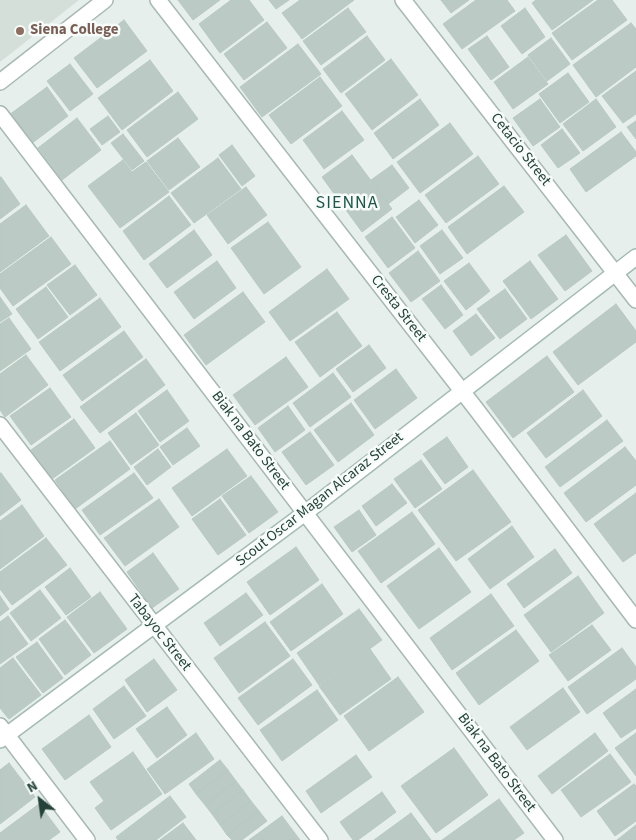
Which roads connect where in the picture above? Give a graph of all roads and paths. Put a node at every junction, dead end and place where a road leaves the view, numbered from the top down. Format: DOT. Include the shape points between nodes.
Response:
graph roads {
  1 [pos="106,0"];
  2 [pos="158,0"];
  3 [pos="403,0"];
  4 [pos="0,82"];
  5 [pos="0,114"];
  6 [pos="636,257"];
  7 [pos="615,273"];
  8 [pos="636,300"];
  9 [pos="461,391"];
  10 [pos="0,425"];
  11 [pos="305,513"];
  12 [pos="636,620"];
  13 [pos="154,627"];
  14 [pos="2,734"];
  15 [pos="87,840"];
  16 [pos="320,840"];
  17 [pos="555,840"];
  1 -- 4 [label="street"];
  2 -- 9 [label="street, Cresta Street"];
  3 -- 7 [label="street, Cetacio Street"];
  5 -- 11 [label="street, Biak na Bato Street"];
  6 -- 7 [label="street, Scout Oscar Magan Alcaraz Street"];
  7 -- 8 [label="street, Cetacio Street"];
  7 -- 9 [label="street, Scout Oscar Magan Alcaraz Street"];
  9 -- 11 [label="street, Scout Oscar Magan Alcaraz Street"];
  9 -- 12 [label="street, Cresta Street"];
  10 -- 13 [label="street, Tabayoc Street"];
  11 -- 13 [label="street, Scout Oscar Magan Alcaraz Street"];
  11 -- 17 [label="street, Biak na Bato Street"];
  13 -- 14 [label="street, Scout Oscar Magan Alcaraz Street"];
  13 -- 16 [label="street, Tabayoc Street"];
  14 -- 15 [label="street"];
}
